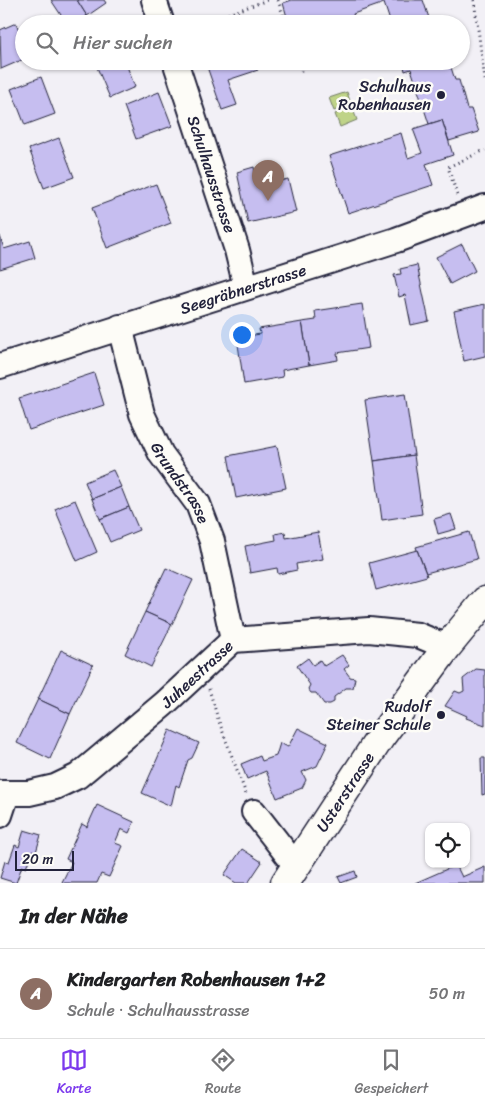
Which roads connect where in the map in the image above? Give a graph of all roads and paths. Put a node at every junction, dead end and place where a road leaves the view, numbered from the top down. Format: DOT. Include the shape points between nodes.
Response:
graph roads {
  1 [pos="154,0"];
  2 [pos="268,0"];
  3 [pos="278,0"];
  4 [pos="474,0"];
  5 [pos="159,15"];
  6 [pos="226,15"];
  7 [pos="283,15"];
  8 [pos="178,70"];
  9 [pos="301,70"];
  10 [pos="302,75"];
  11 [pos="485,80"];
  12 [pos="485,150"];
  13 [pos="485,207"];
  14 [pos="463,216"];
  15 [pos="246,287"];
  16 [pos="120,327"];
  17 [pos="0,366"];
  18 [pos="485,602"];
  19 [pos="233,640"];
  20 [pos="446,647"];
  21 [pos="203,667"];
  22 [pos="2,801"];
  23 [pos="254,812"];
  24 [pos="291,874"];
  1 -- 5 [label="street"];
  2 -- 6 [label="path"];
  3 -- 7 [label="path"];
  4 -- 11 [label="path"];
  8 -- 15 [label="street, Schulhausstrasse" via="237,250"];
  9 -- 10 [label="path"];
  12 -- 14 [label="path" via="448,167"];
  13 -- 14 [label="street, Seegräbnerstrasse"];
  14 -- 15 [label="street, Seegräbnerstrasse"];
  15 -- 16 [label="street, Seegräbnerstrasse"];
  16 -- 17 [label="street, Seegräbnerstrasse"];
  16 -- 19 [label="street, Grundstrasse" via="142,414 161,454 198,504 212,541"];
  18 -- 20 [label="main road, Usterstrasse"];
  19 -- 20 [label="street, Juheestrasse" via="369,630 418,635"];
  19 -- 21 [label="street, Juheestrasse"];
  20 -- 24 [label="main road, Usterstrasse" via="350,781"];
  21 -- 22 [label="street, Juheestrasse" via="78,776 55,787"];
  21 -- 23 [label="path" via="218,719"];
  23 -- 24 [label="street, Usterstrasse"];
}
